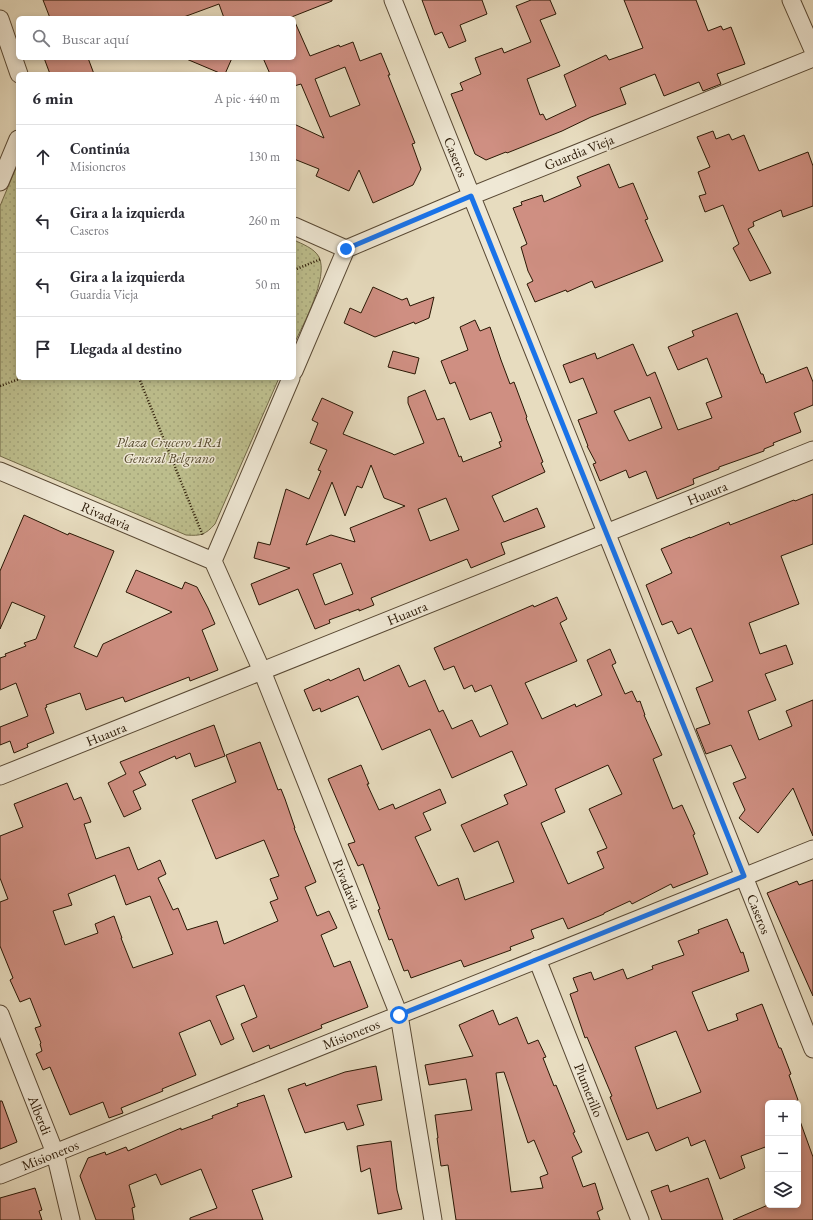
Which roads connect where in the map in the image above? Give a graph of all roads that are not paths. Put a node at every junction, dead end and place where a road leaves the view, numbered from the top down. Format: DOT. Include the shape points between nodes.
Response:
graph roads {
  1 [pos="393,0"];
  2 [pos="791,0"];
  3 [pos="0,19"];
  4 [pos="813,50"];
  5 [pos="813,58"];
  6 [pos="18,72"];
  7 [pos="16,144"];
  8 [pos="0,182"];
  9 [pos="471,196"];
  10 [pos="296,227"];
  11 [pos="346,249"];
  12 [pos="296,366"];
  13 [pos="290,380"];
  14 [pos="813,450"];
  15 [pos="0,471"];
  16 [pos="606,533"];
  17 [pos="213,561"];
  18 [pos="262,671"];
  19 [pos="0,776"];
  20 [pos="813,849"];
  21 [pos="744,876"];
  22 [pos="537,960"];
  23 [pos="0,1014"];
  24 [pos="399,1015"];
  25 [pos="813,1049"];
  26 [pos="55,1153"];
  27 [pos="0,1175"];
  28 [pos="71,1220"];
  29 [pos="433,1220"];
  30 [pos="640,1220"];
  1 -- 9 [label="street, Caseros"];
  2 -- 4 [label="street"];
  3 -- 6 [label="street"];
  5 -- 9 [label="street, Guardia Vieja"];
  7 -- 8 [label="street"];
  9 -- 11 [label="street, Guardia Vieja"];
  9 -- 16 [label="street, Caseros"];
  10 -- 11 [label="street"];
  11 -- 12 [label="street"];
  13 -- 17 [label="street"];
  14 -- 16 [label="street, Huaura"];
  15 -- 17 [label="street, Rivadavia"];
  16 -- 18 [label="street, Huaura"];
  16 -- 21 [label="street, Caseros"];
  17 -- 18 [label="street, Rivadavia"];
  18 -- 19 [label="street, Huaura"];
  18 -- 24 [label="street, Rivadavia"];
  20 -- 21 [label="street, Misioneros"];
  21 -- 22 [label="street, Misioneros"];
  21 -- 25 [label="street, Caseros"];
  22 -- 24 [label="street, Misioneros"];
  22 -- 30 [label="street, Plumerillo"];
  23 -- 26 [label="street, Alberdi"];
  24 -- 26 [label="street, Misioneros"];
  24 -- 29 [label="street, Rivadavia"];
  26 -- 27 [label="street, Misioneros"];
  26 -- 28 [label="street, Alberdi"];
}
